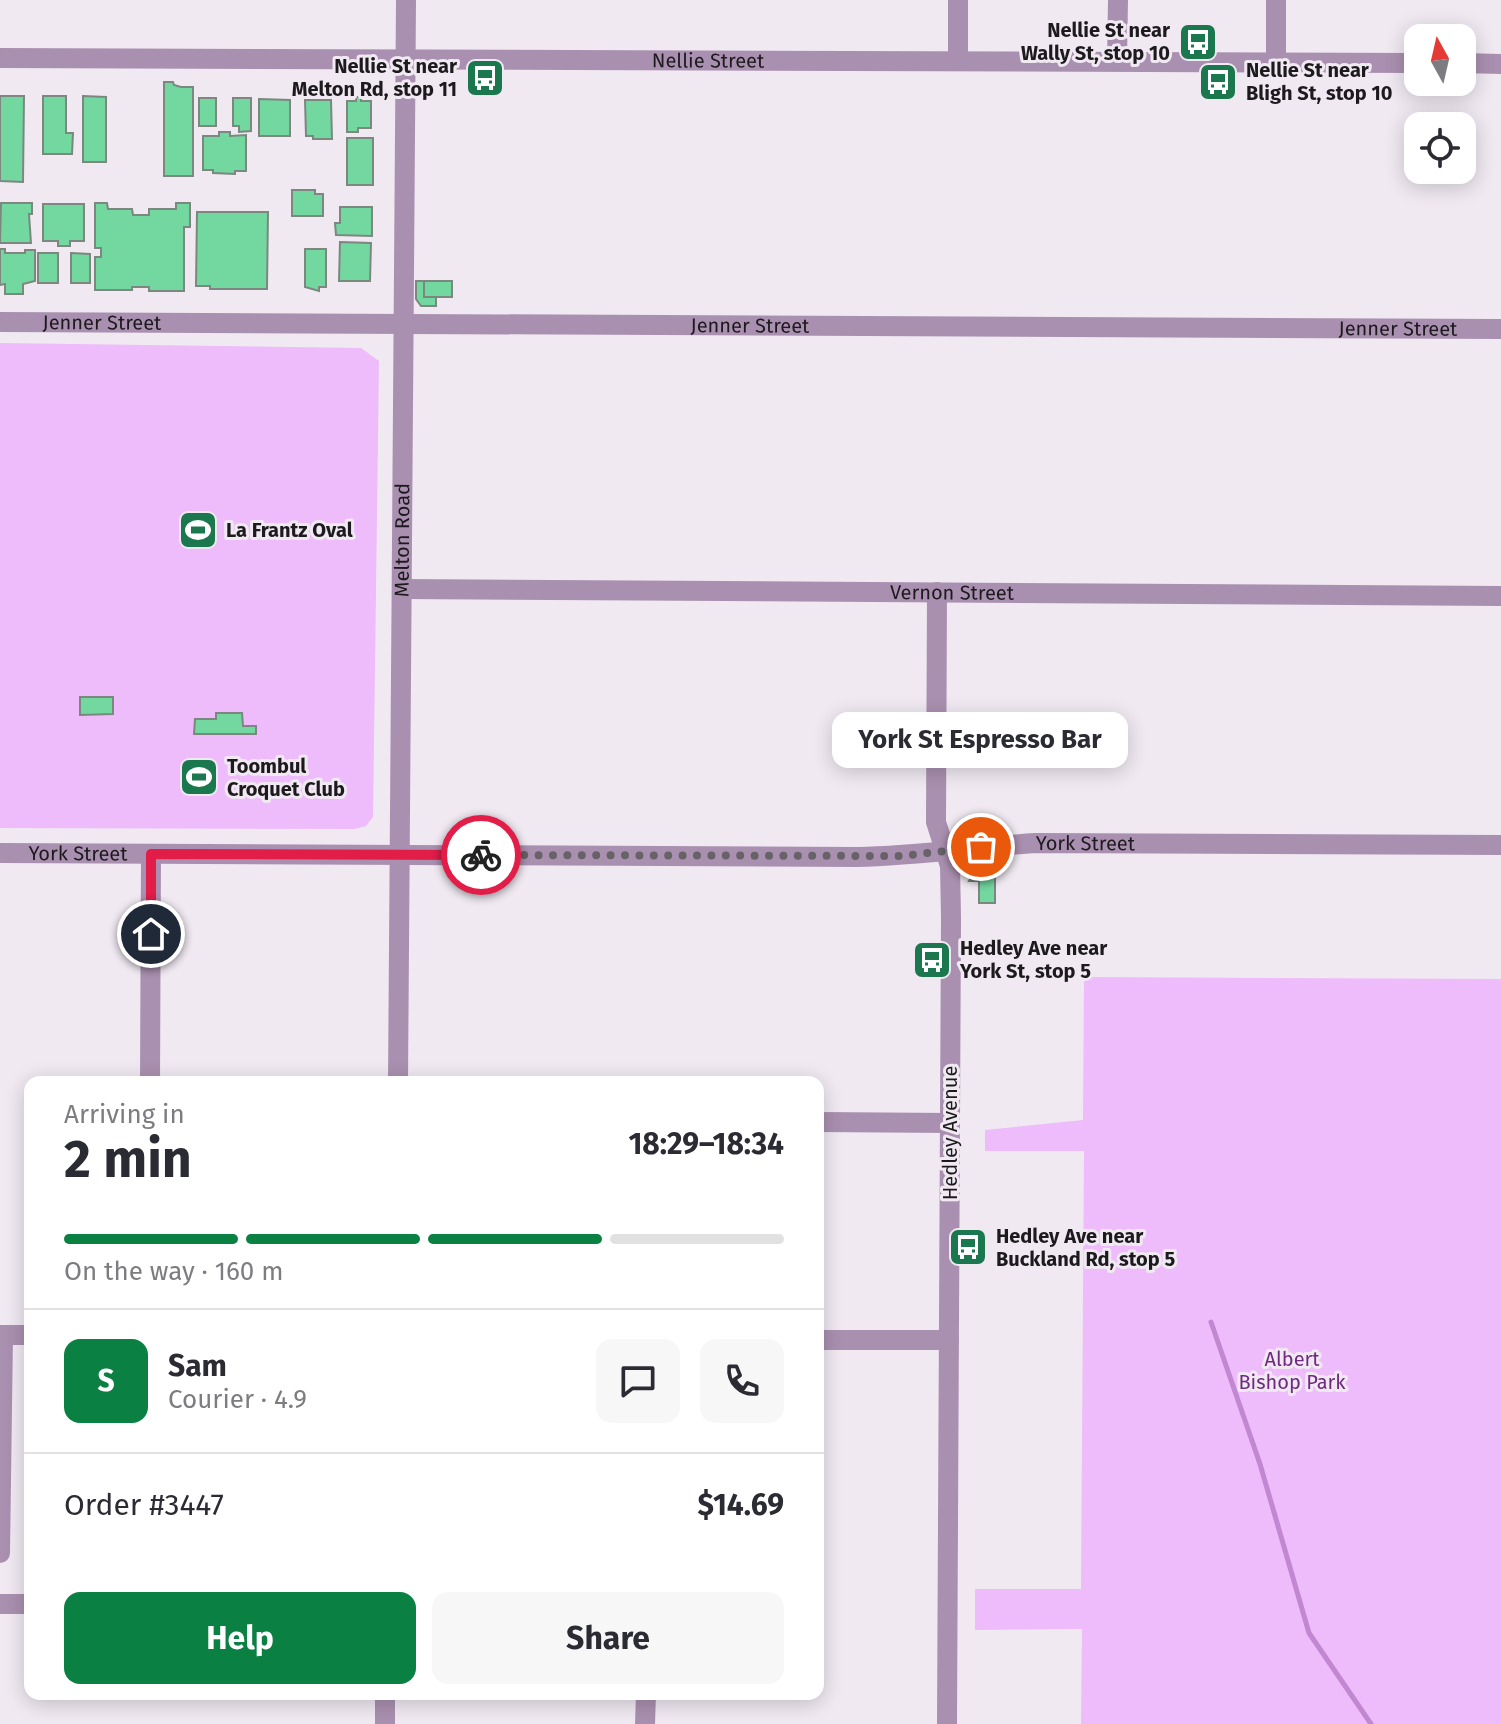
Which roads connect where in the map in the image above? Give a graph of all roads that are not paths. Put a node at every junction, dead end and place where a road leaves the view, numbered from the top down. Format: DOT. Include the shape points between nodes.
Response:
graph roads {
  1 [pos="406,0"];
  2 [pos="958,0"];
  3 [pos="1118,0"];
  4 [pos="1276,0"];
  5 [pos="0,58"];
  6 [pos="405,59"];
  7 [pos="958,61"];
  8 [pos="1117,61"];
  9 [pos="1276,61"];
  10 [pos="1404,63"];
  11 [pos="1476,63"];
  12 [pos="1501,64"];
  13 [pos="0,322"];
  14 [pos="403,324"];
  15 [pos="1501,329"];
  16 [pos="402,589"];
  17 [pos="937,592"];
  18 [pos="1501,596"];
  19 [pos="1501,845"];
  20 [pos="946,852"];
  21 [pos="0,853"];
  22 [pos="151,854"];
  23 [pos="400,855"];
  24 [pos="150,1076"];
  25 [pos="398,1076"];
  26 [pos="824,1122"];
  27 [pos="950,1123"];
  28 [pos="1,1335"];
  29 [pos="24,1335"];
  30 [pos="824,1340"];
  31 [pos="949,1340"];
  32 [pos="0,1553"];
  33 [pos="0,1604"];
  34 [pos="24,1604"];
  35 [pos="385,1700"];
  36 [pos="646,1700"];
  37 [pos="385,1724"];
  38 [pos="645,1724"];
  39 [pos="947,1724"];
  1 -- 6 [label="street, Melton Road"];
  2 -- 7 [label="street"];
  3 -- 8 [label="street"];
  4 -- 9 [label="street"];
  5 -- 6 [label="street, Nellie Street"];
  6 -- 7 [label="street, Nellie Street"];
  6 -- 14 [label="street, Melton Road"];
  7 -- 8 [label="street, Nellie Street"];
  8 -- 9 [label="street, Nellie Street"];
  9 -- 10 [label="street, Nellie Street"];
  11 -- 12 [label="street"];
  13 -- 14 [label="street, Jenner Street"];
  14 -- 15 [label="street, Jenner Street"];
  14 -- 16 [label="street, Melton Road"];
  16 -- 17 [label="street, Vernon Street"];
  16 -- 23 [label="street, Melton Road"];
  17 -- 18 [label="street, Vernon Street"];
  17 -- 20 [label="street, Hedley Avenue" via="936,822"];
  19 -- 20 [label="street, York Street" via="1035,843"];
  20 -- 23 [label="street, York Street" via="857,857"];
  20 -- 27 [label="street, Hedley Avenue" via="951,902"];
  21 -- 22 [label="street, York Street"];
  22 -- 23 [label="street, York Street"];
  22 -- 24 [label="street"];
  23 -- 25 [label="street, Melton Road"];
  26 -- 27 [label="street"];
  27 -- 31 [label="street, Hedley Avenue"];
  28 -- 29 [label="street"];
  28 -- 32 [label="street"];
  30 -- 31 [label="street"];
  31 -- 39 [label="street, Hedley Avenue"];
  33 -- 34 [label="street"];
  35 -- 37 [label="street"];
  36 -- 38 [label="street"];
}
